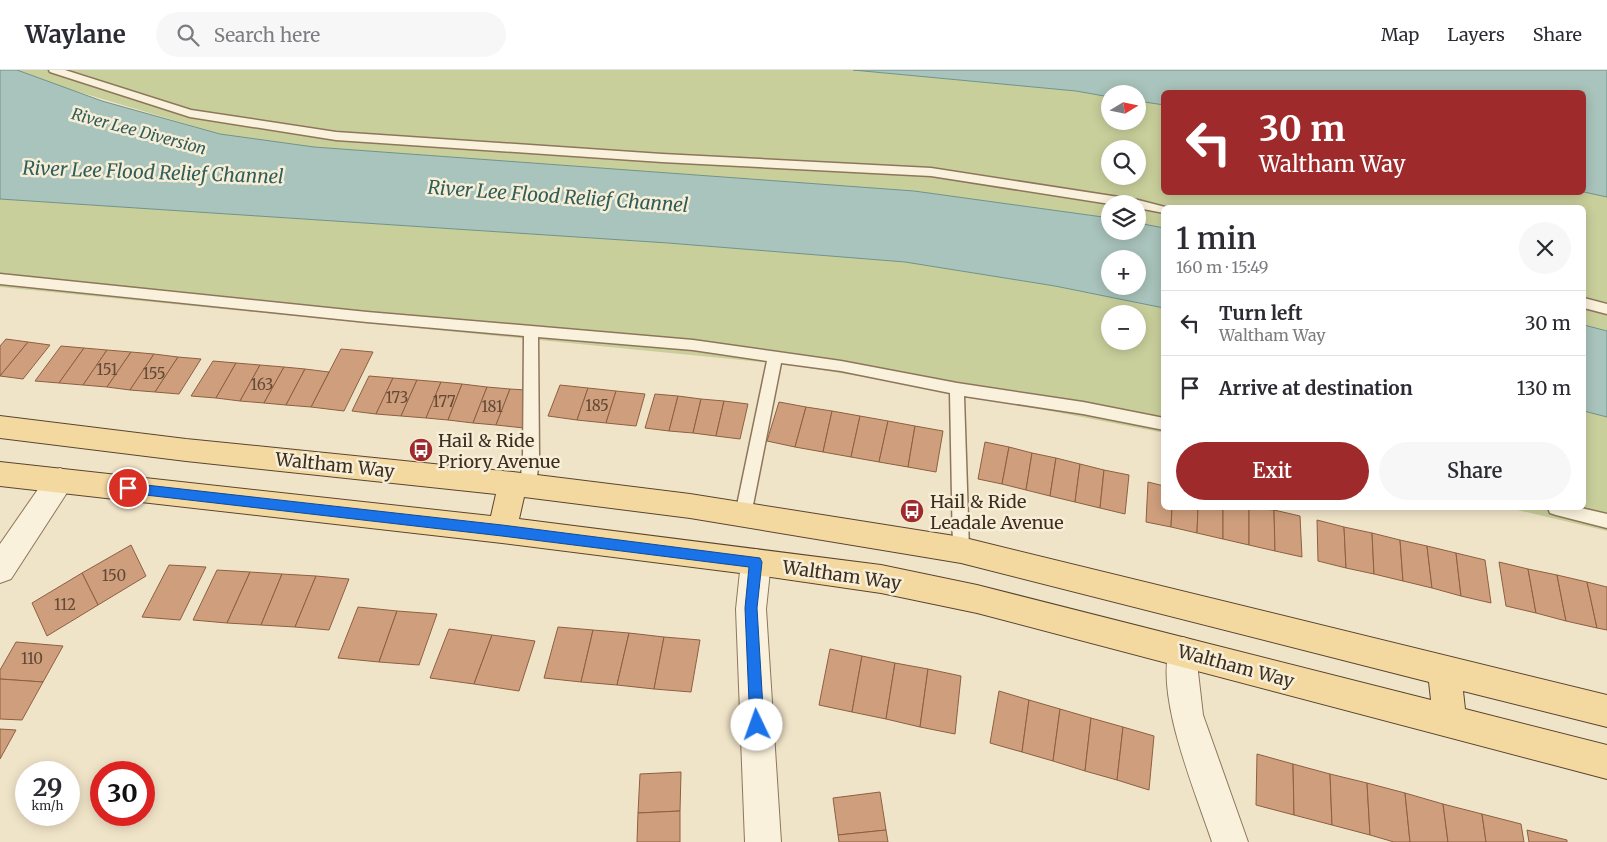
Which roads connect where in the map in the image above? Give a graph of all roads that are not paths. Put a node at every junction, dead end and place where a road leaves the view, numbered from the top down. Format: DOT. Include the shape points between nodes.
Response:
graph roads {
  1 [pos="54,70"];
  2 [pos="1101,199"];
  3 [pos="1146,206"];
  4 [pos="1161,208"];
  5 [pos="0,279"];
  6 [pos="1586,304"];
  7 [pos="1607,309"];
  8 [pos="531,331"];
  9 [pos="775,357"];
  10 [pos="957,390"];
  11 [pos="1161,423"];
  12 [pos="0,427"];
  13 [pos="186,450"];
  14 [pos="0,474"];
  15 [pos="60,480"];
  16 [pos="521,485"];
  17 [pos="161,491"];
  18 [pos="1564,510"];
  19 [pos="743,514"];
  20 [pos="1607,521"];
  21 [pos="502,530"];
  22 [pos="973,553"];
  23 [pos="756,562"];
  24 [pos="0,569"];
  25 [pos="977,599"];
  26 [pos="1183,652"];
  27 [pos="1444,670"];
  28 [pos="1607,711"];
  29 [pos="1450,721"];
  30 [pos="1607,762"];
  31 [pos="763,842"];
  32 [pos="1230,842"];
  1 -- 2 [label="lane" via="190,113 336,136 931,172"];
  3 -- 4 [label="lane"];
  5 -- 8 [label="lane" via="367,318"];
  6 -- 7 [label="lane"];
  8 -- 9 [label="lane" via="692,345"];
  8 -- 16 [label="lane" via="531,457"];
  9 -- 10 [label="lane" via="841,366"];
  9 -- 19 [label="lane"];
  10 -- 11 [label="lane" via="1083,408"];
  10 -- 22 [label="lane"];
  12 -- 13 [label="main road, Waltham Way"];
  13 -- 16 [label="main road, Waltham Way"];
  13 -- 17 [label="main road"];
  14 -- 15 [label="main road, Waltham Way"];
  15 -- 17 [label="main road, Waltham Way"];
  15 -- 24 [label="street"];
  16 -- 19 [label="main road, Waltham Way"];
  16 -- 21 [label="main road"];
  17 -- 21 [label="main road, Waltham Way"];
  18 -- 20 [label="lane"];
  19 -- 22 [label="main road, Waltham Way"];
  21 -- 23 [label="main road, Waltham Way"];
  22 -- 25 [label="main road"];
  22 -- 27 [label="main road, Waltham Way"];
  23 -- 25 [label="main road, Waltham Way" via="881,579"];
  23 -- 31 [label="street" via="751,608"];
  25 -- 26 [label="main road, Waltham Way"];
  26 -- 29 [label="main road, Waltham Way"];
  26 -- 32 [label="street" via="1187,715"];
  27 -- 28 [label="main road, Waltham Way"];
  27 -- 29 [label="main road"];
  29 -- 30 [label="main road, Waltham Way"];
}
